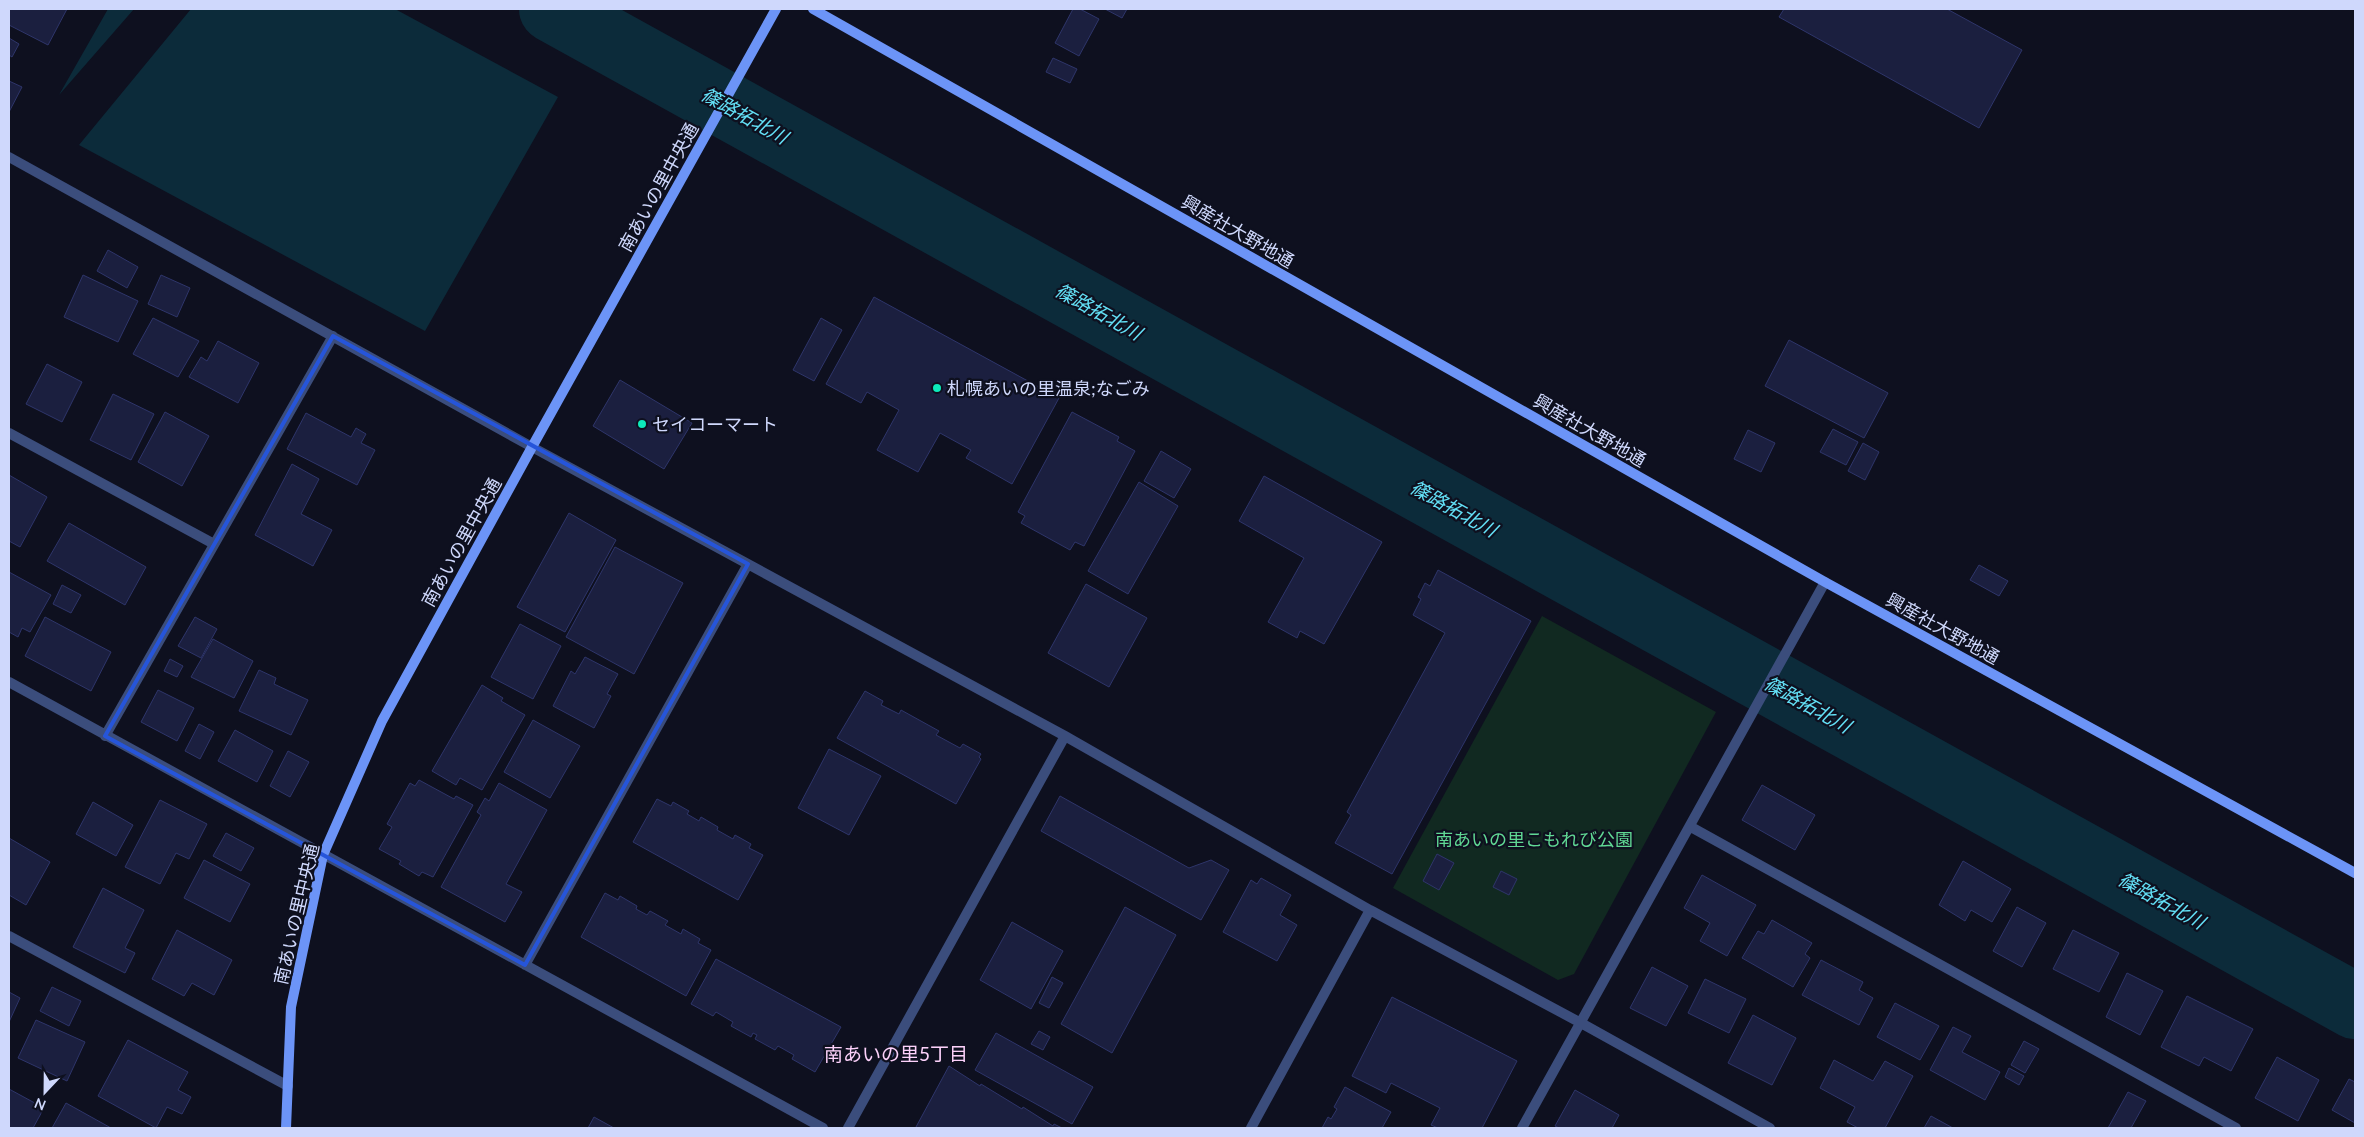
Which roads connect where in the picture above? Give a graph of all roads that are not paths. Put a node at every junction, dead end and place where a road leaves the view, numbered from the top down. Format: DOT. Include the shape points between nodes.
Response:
graph roads {
  1 [pos="776,9"];
  2 [pos="813,9"];
  3 [pos="9,157"];
  4 [pos="332,336"];
  5 [pos="9,433"];
  6 [pos="532,447"];
  7 [pos="214,544"];
  8 [pos="748,564"];
  9 [pos="1825,582"];
  10 [pos="9,682"];
  11 [pos="105,736"];
  12 [pos="1065,736"];
  13 [pos="1691,827"];
  14 [pos="323,855"];
  15 [pos="2355,873"];
  16 [pos="1370,910"];
  17 [pos="9,936"];
  18 [pos="525,965"];
  19 [pos="1581,1023"];
  20 [pos="288,1086"];
  21 [pos="2224,1125"];
  22 [pos="286,1128"];
  23 [pos="823,1128"];
  24 [pos="848,1128"];
  25 [pos="1251,1128"];
  26 [pos="1522,1128"];
  27 [pos="1770,1128"];
  28 [pos="2236,1128"];
  1 -- 6 [label="street, 南あいの里中央通"];
  2 -- 9 [label="street, 興産社大野地通"];
  3 -- 4 [label="street"];
  4 -- 6 [label="street"];
  4 -- 7 [label="street"];
  5 -- 7 [label="street"];
  6 -- 8 [label="street"];
  6 -- 14 [label="street, 南あいの里中央通" via="382,721"];
  7 -- 11 [label="street"];
  8 -- 12 [label="street"];
  8 -- 18 [label="street"];
  9 -- 13 [label="street"];
  9 -- 15 [label="street, 興産社大野地通"];
  10 -- 11 [label="street"];
  11 -- 14 [label="street"];
  12 -- 16 [label="street"];
  12 -- 24 [label="street"];
  13 -- 19 [label="street"];
  13 -- 21 [label="street"];
  14 -- 18 [label="street"];
  14 -- 20 [label="street, 南あいの里中央通" via="291,1008"];
  16 -- 19 [label="street"];
  16 -- 25 [label="street"];
  17 -- 20 [label="street"];
  18 -- 23 [label="street"];
  19 -- 26 [label="street"];
  19 -- 27 [label="street"];
  20 -- 22 [label="street, 南あいの里中央通"];
  21 -- 28 [label="street"];
}
